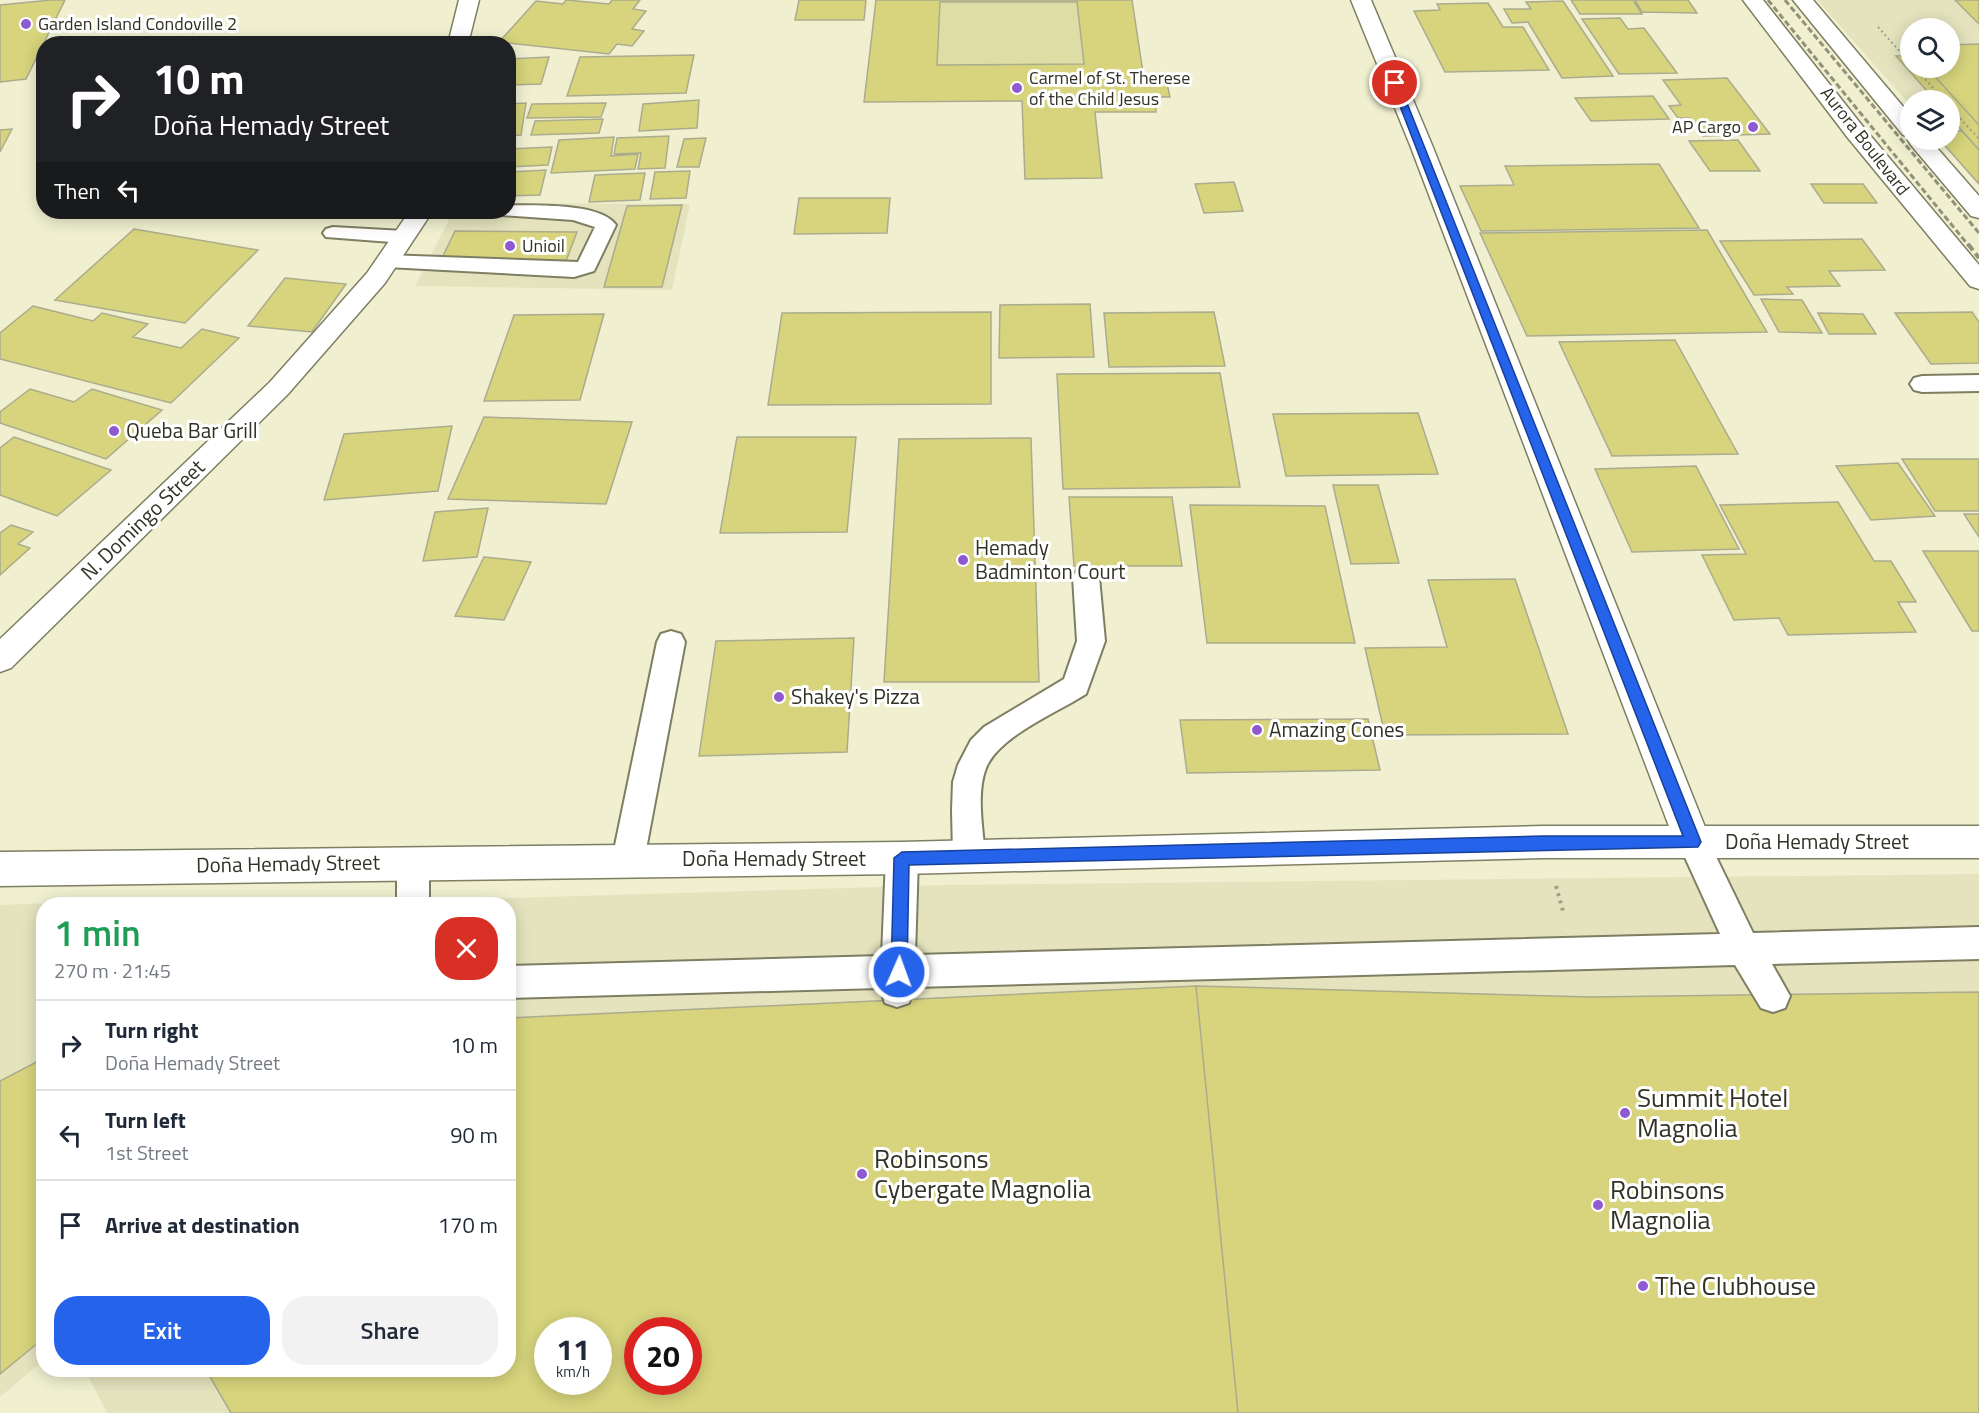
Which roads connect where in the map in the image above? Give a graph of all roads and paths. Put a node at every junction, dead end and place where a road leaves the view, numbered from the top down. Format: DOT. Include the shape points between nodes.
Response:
graph roads {
  1 [pos="469,0"];
  2 [pos="1361,0"];
  3 [pos="1753,0"];
  4 [pos="1803,0"];
  5 [pos="1876,25"];
  6 [pos="460,36"];
  7 [pos="1900,52"];
  8 [pos="1923,78"];
  9 [pos="1935,90"];
  10 [pos="1900,117"];
  11 [pos="1960,118"];
  12 [pos="1979,139"];
  13 [pos="1927,150"];
  14 [pos="516,211"];
  15 [pos="1979,211"];
  16 [pos="416,219"];
  17 [pos="333,232"];
  18 [pos="404,237"];
  19 [pos="387,261"];
  20 [pos="1979,281"];
  21 [pos="1979,383"];
  22 [pos="1922,384"];
  23 [pos="1086,577"];
  24 [pos="671,642"];
  25 [pos="0,659"];
  26 [pos="1693,842"];
  27 [pos="1979,842"];
  28 [pos="969,856"];
  29 [pos="902,858"];
  30 [pos="628,860"];
  31 [pos="413,862"];
  32 [pos="0,869"];
  33 [pos="413,897"];
  34 [pos="1979,944"];
  35 [pos="1743,948"];
  36 [pos="516,982"];
  37 [pos="898,982"];
  38 [pos="1773,996"];
  1 -- 6 [label="main road"];
  2 -- 26 [label="main road"];
  3 -- 20 [label="main road, Aurora Boulevard" via="1856,133"];
  4 -- 10 [label="main road, Aurora Boulevard"];
  5 -- 7 [label="path"];
  8 -- 9 [label="path"];
  11 -- 12 [label="path"];
  13 -- 15 [label="main road"];
  14 -- 19 [label="lane" via="577,215 598,219 606,225 587,266 574,270"];
  16 -- 18 [label="main road, N. Domingo Street"];
  17 -- 18 [label="lane"];
  18 -- 19 [label="main road, N. Domingo Street"];
  19 -- 25 [label="main road, N. Domingo Street" via="279,388"];
  21 -- 22 [label="lane"];
  23 -- 28 [label="lane" via="1091,641 1076,686 998,731 975,757 968,780"];
  24 -- 30 [label="lane"];
  26 -- 27 [label="main road, Doña Hemady Street"];
  26 -- 28 [label="main road, Doña Hemady Street"];
  26 -- 35 [label="lane"];
  28 -- 29 [label="main road, Doña Hemady Street"];
  29 -- 30 [label="main road, Doña Hemady Street"];
  29 -- 37 [label="lane"];
  30 -- 31 [label="main road, Doña Hemady Street"];
  31 -- 32 [label="main road, Doña Hemady Street"];
  31 -- 33 [label="lane"];
  34 -- 35 [label="lane"];
  35 -- 37 [label="lane"];
  35 -- 38 [label="lane"];
  36 -- 37 [label="lane"];
}
